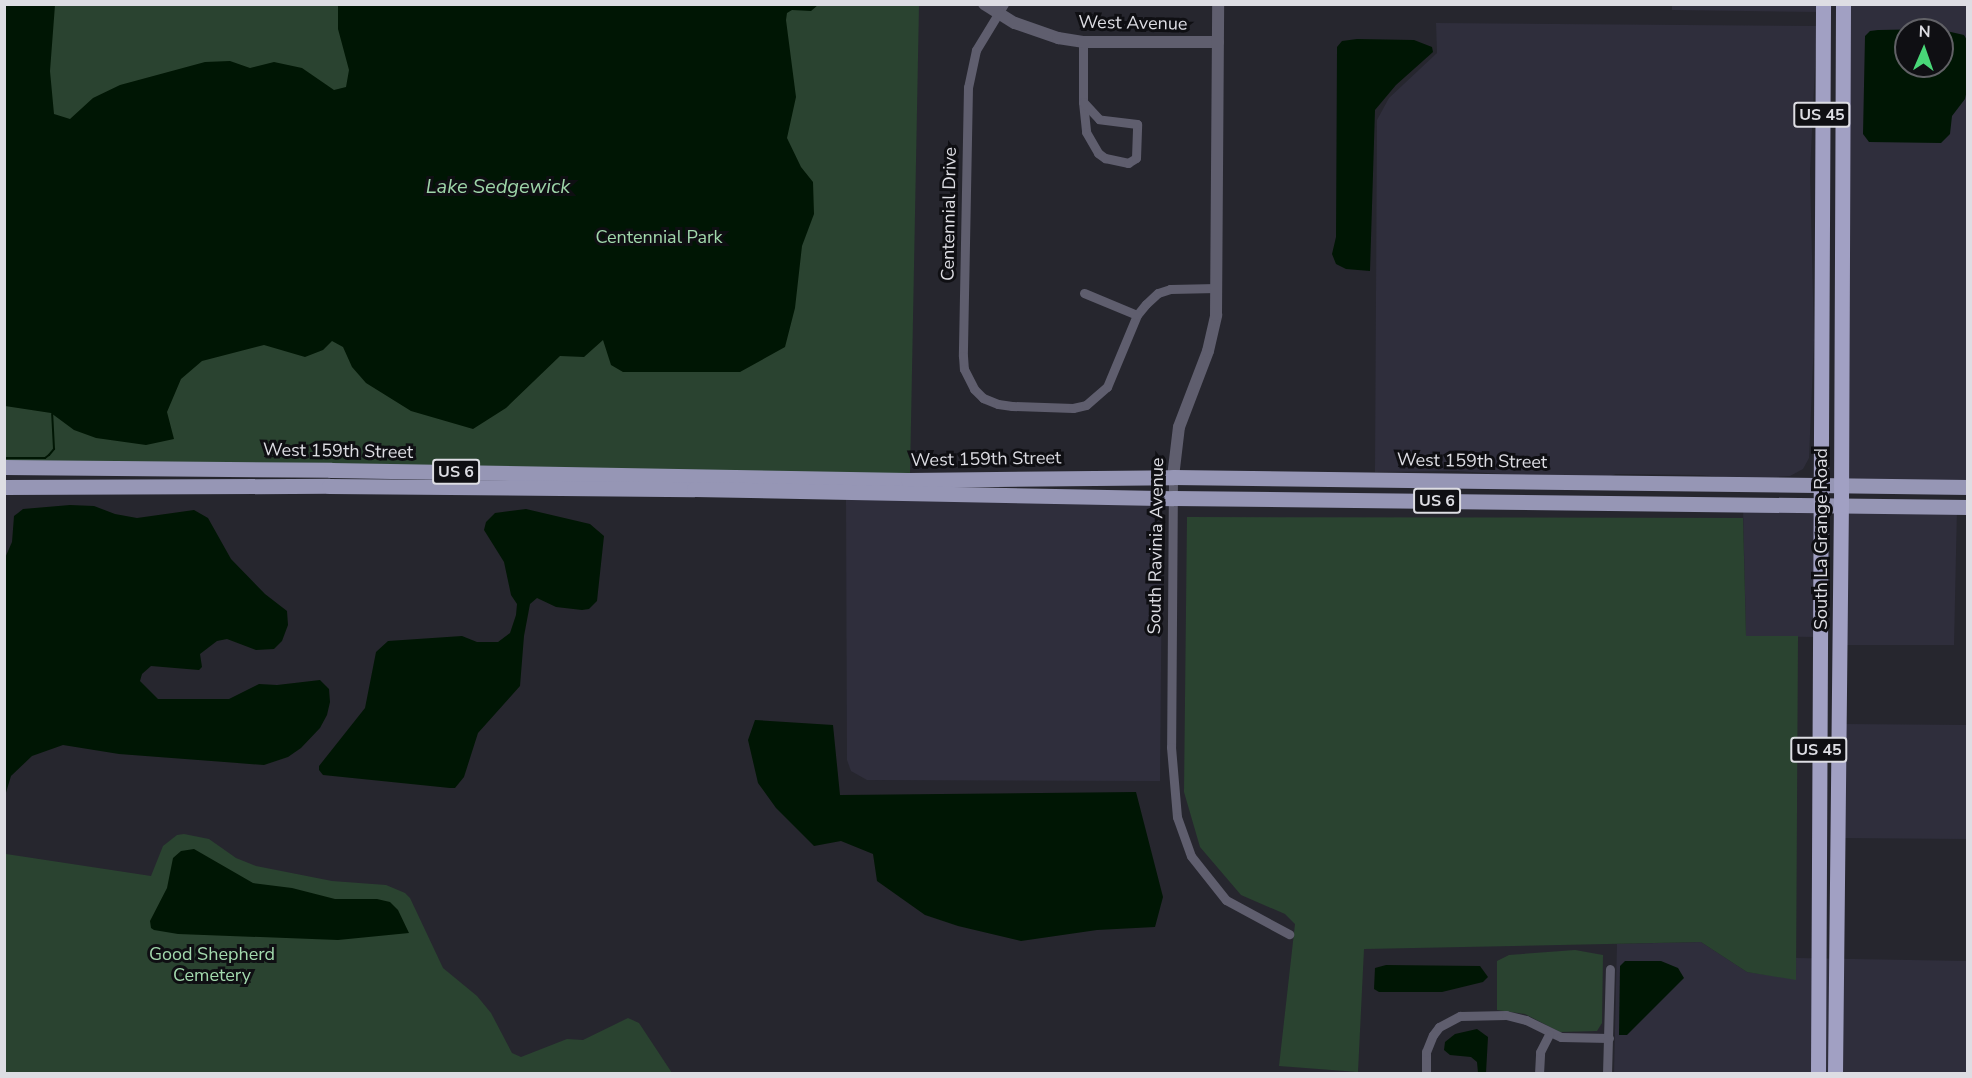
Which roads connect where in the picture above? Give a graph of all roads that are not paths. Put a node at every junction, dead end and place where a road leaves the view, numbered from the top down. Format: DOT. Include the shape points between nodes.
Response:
graph roads {
  1 [pos="984,4"];
  2 [pos="1218,4"];
  3 [pos="1823,4"];
  4 [pos="1843,4"];
  5 [pos="1000,10"];
  6 [pos="1083,42"];
  7 [pos="1218,42"];
  8 [pos="1083,102"];
  9 [pos="1216,288"];
  10 [pos="1084,293"];
  11 [pos="1137,315"];
  12 [pos="4,467"];
  13 [pos="331,470"];
  14 [pos="1173,477"];
  15 [pos="1819,485"];
  16 [pos="1841,485"];
  17 [pos="329,486"];
  18 [pos="4,487"];
  19 [pos="1968,487"];
  20 [pos="1173,498"];
  21 [pos="1819,505"];
  22 [pos="1841,506"];
  23 [pos="1968,507"];
  24 [pos="1289,934"];
  25 [pos="1610,969"];
  26 [pos="1549,1034"];
  27 [pos="1609,1038"];
  28 [pos="1426,1074"];
  29 [pos="1539,1074"];
  30 [pos="1607,1074"];
  31 [pos="1818,1074"];
  32 [pos="1835,1074"];
  1 -- 5 [label="street, West Avenue"];
  2 -- 7 [label="street, South Ravinia Avenue"];
  3 -- 15 [label="highway, South La Grange Road / US 45"];
  4 -- 16 [label="highway, South La Grange Road / US 45"];
  5 -- 6 [label="street, West Avenue" via="1034,31"];
  5 -- 11 [label="street, Centennial Drive" via="976,50 968,87 964,369 974,389 998,404 1073,408 1086,405 1107,387"];
  6 -- 7 [label="street, West Avenue"];
  6 -- 8 [label="street"];
  7 -- 9 [label="street, South Ravinia Avenue"];
  8 -- 8 [label="street" via="1086,132 1098,153 1115,162 1128,163 1137,158 1137,124 1099,119"];
  9 -- 11 [label="street" via="1158,293"];
  9 -- 14 [label="street, South Ravinia Avenue" via="1216,315 1208,351 1179,427"];
  10 -- 11 [label="street"];
  12 -- 13 [label="main road, West 159th Street / US 6"];
  13 -- 14 [label="main road, West 159th Street / US 6" via="908,480"];
  13 -- 17 [label="main road"];
  14 -- 15 [label="main road, West 159th Street / US 6"];
  14 -- 20 [label="street, South Ravinia Avenue"];
  15 -- 16 [label="main road, West 159th Street / US 6"];
  15 -- 21 [label="highway, South La Grange Road / US 45"];
  16 -- 19 [label="main road, West 159th Street / US 6"];
  16 -- 22 [label="highway, South La Grange Road / US 45"];
  17 -- 18 [label="main road, West 159th Street / US 6"];
  17 -- 20 [label="main road, West 159th Street / US 6"];
  20 -- 21 [label="main road, West 159th Street / US 6"];
  20 -- 24 [label="street, South Ravinia Avenue" via="1171,747 1178,817 1191,856 1226,900"];
  21 -- 22 [label="main road, West 159th Street / US 6"];
  21 -- 31 [label="highway, South La Grange Road / US 45"];
  22 -- 23 [label="main road, West 159th Street / US 6"];
  22 -- 32 [label="highway, South La Grange Road / US 45"];
  25 -- 27 [label="street"];
  26 -- 27 [label="street" via="1560,1038"];
  26 -- 28 [label="street" via="1526,1020 1506,1015 1460,1016 1439,1027 1428,1044"];
  26 -- 29 [label="street" via="1539,1052"];
  27 -- 30 [label="street"];
}
